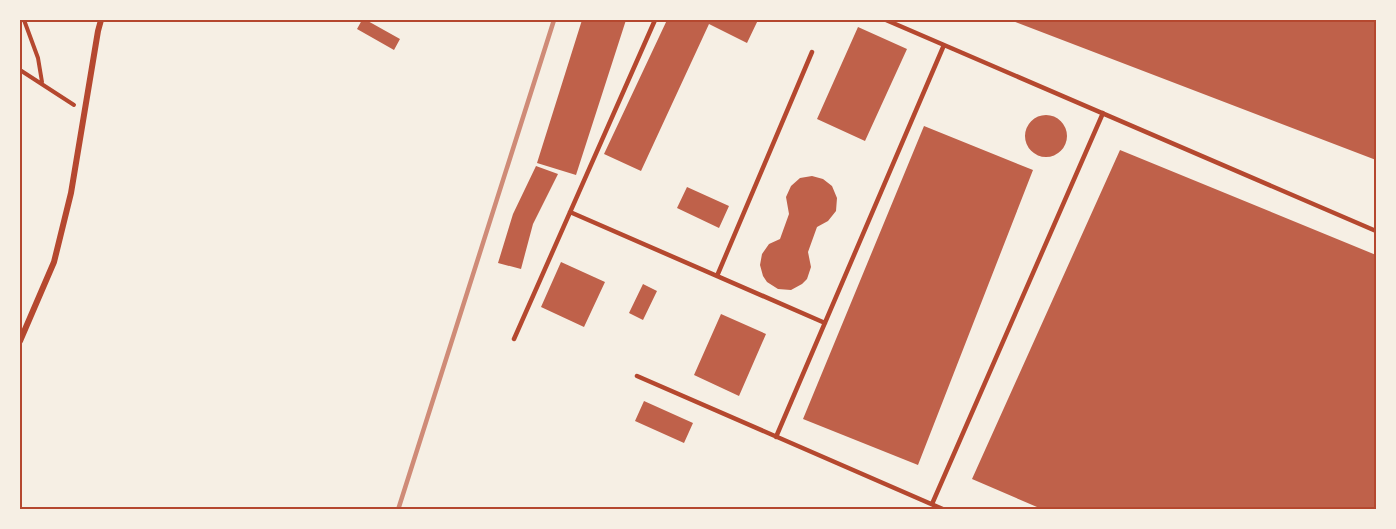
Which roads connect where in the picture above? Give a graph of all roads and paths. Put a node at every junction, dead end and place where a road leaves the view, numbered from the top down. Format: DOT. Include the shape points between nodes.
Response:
graph roads {
  1 [pos="24,20"];
  2 [pos="101,20"];
  3 [pos="655,20"];
  4 [pos="886,20"];
  5 [pos="944,45"];
  6 [pos="812,52"];
  7 [pos="20,70"];
  8 [pos="43,83"];
  9 [pos="85,112"];
  10 [pos="1103,113"];
  11 [pos="570,212"];
  12 [pos="1377,231"];
  13 [pos="717,276"];
  14 [pos="825,324"];
  15 [pos="514,339"];
  16 [pos="20,341"];
  17 [pos="637,376"];
  18 [pos="776,437"];
  19 [pos="932,504"];
  20 [pos="945,510"];
  1 -- 8 [label="path"];
  2 -- 9 [label="street"];
  3 -- 11 [label="lane"];
  4 -- 5 [label="lane"];
  5 -- 10 [label="lane"];
  5 -- 14 [label="lane"];
  6 -- 13 [label="lane"];
  7 -- 8 [label="path"];
  8 -- 9 [label="path"];
  9 -- 16 [label="street" via="54,262"];
  10 -- 12 [label="lane"];
  10 -- 19 [label="lane"];
  11 -- 13 [label="lane"];
  11 -- 15 [label="lane"];
  13 -- 14 [label="lane"];
  14 -- 18 [label="lane"];
  17 -- 18 [label="lane"];
  18 -- 19 [label="lane"];
  19 -- 20 [label="lane"];
}
